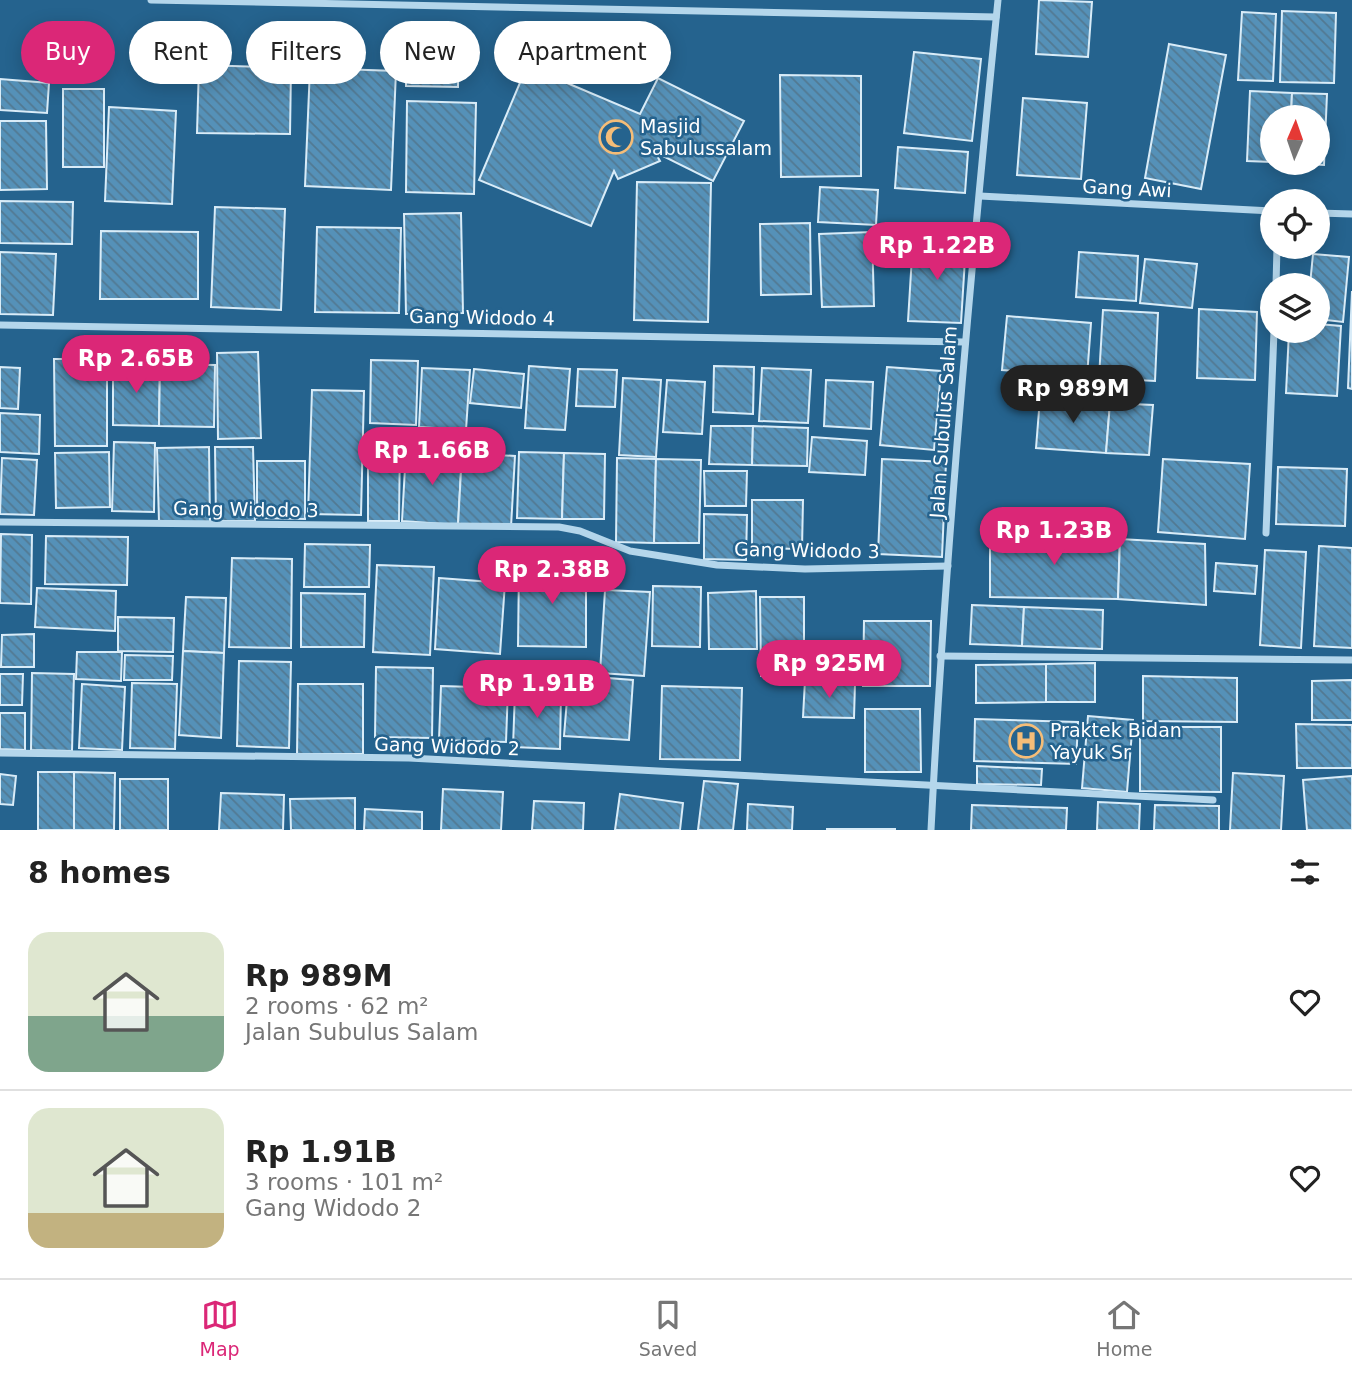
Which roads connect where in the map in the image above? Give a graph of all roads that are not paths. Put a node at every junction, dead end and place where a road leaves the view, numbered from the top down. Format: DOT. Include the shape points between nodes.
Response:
graph roads {
  1 [pos="151,0"];
  2 [pos="998,0"];
  3 [pos="567,4"];
  4 [pos="996,17"];
  5 [pos="980,195"];
  6 [pos="1260,210"];
  7 [pos="1330,213"];
  8 [pos="1352,214"];
  9 [pos="0,325"];
  10 [pos="964,342"];
  11 [pos="1274,343"];
  12 [pos="0,523"];
  13 [pos="1266,533"];
  14 [pos="948,566"];
  15 [pos="940,656"];
  16 [pos="1352,660"];
  17 [pos="0,752"];
  18 [pos="933,786"];
  19 [pos="1213,800"];
  20 [pos="931,830"];
  1 -- 3 [label="street"];
  2 -- 4 [label="street, Jalan Subulus Salam"];
  3 -- 4 [label="street"];
  4 -- 5 [label="street, Jalan Subulus Salam"];
  5 -- 6 [label="street, Gang Awi"];
  5 -- 10 [label="street, Jalan Subulus Salam"];
  7 -- 8 [label="street"];
  9 -- 10 [label="street, Gang Widodo 4"];
  10 -- 14 [label="street, Jalan Subulus Salam"];
  11 -- 13 [label="street"];
  12 -- 14 [label="street, Gang Widodo 3" via="559,527 630,551 717,565 805,569"];
  14 -- 15 [label="street, Jalan Subulus Salam"];
  15 -- 16 [label="street"];
  15 -- 18 [label="street, Jalan Subulus Salam"];
  17 -- 18 [label="street, Gang Widodo 2" via="409,758"];
  18 -- 19 [label="street, Gang Widodo 2"];
  18 -- 20 [label="street, Jalan Subulus Salam"];
}
